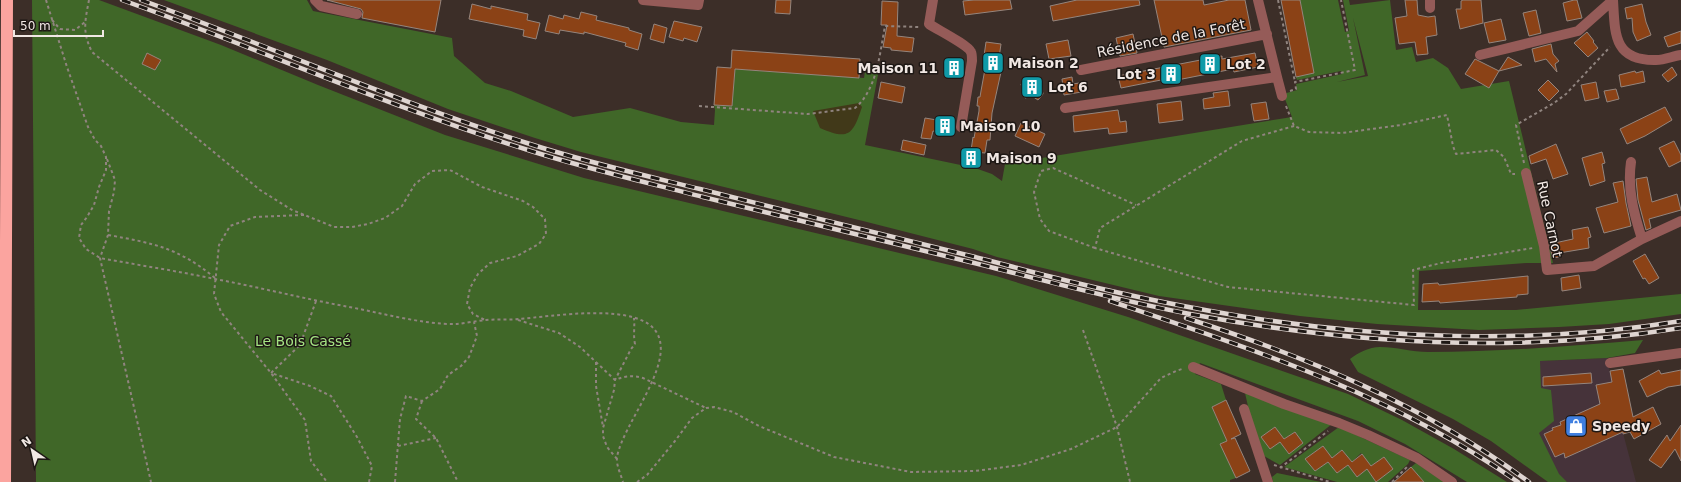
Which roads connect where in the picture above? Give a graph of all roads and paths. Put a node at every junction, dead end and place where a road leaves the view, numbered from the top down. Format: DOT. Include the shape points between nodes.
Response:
graph roads {
  1 [pos="7,0"];
  2 [pos="46,0"];
  3 [pos="89,0"];
  4 [pos="314,0"];
  5 [pos="643,0"];
  6 [pos="933,0"];
  7 [pos="1258,0"];
  8 [pos="1278,0"];
  9 [pos="1341,0"];
  10 [pos="1613,0"];
  11 [pos="698,3"];
  12 [pos="357,14"];
  13 [pos="51,19"];
  14 [pos="85,22"];
  15 [pos="929,24"];
  16 [pos="1267,34"];
  17 [pos="1616,37"];
  18 [pos="1480,55"];
  19 [pos="1681,55"];
  20 [pos="1081,70"];
  21 [pos="1277,77"];
  22 [pos="1295,82"];
  23 [pos="1282,95"];
  24 [pos="699,106"];
  25 [pos="1065,108"];
  26 [pos="1294,126"];
  27 [pos="961,127"];
  28 [pos="106,157"];
  29 [pos="1631,162"];
  30 [pos="1526,173"];
  31 [pos="1136,206"];
  32 [pos="304,215"];
  33 [pos="1681,222"];
  34 [pos="108,235"];
  35 [pos="1642,240"];
  36 [pos="1544,246"];
  37 [pos="1095,248"];
  38 [pos="100,258"];
  39 [pos="216,279"];
  40 [pos="316,300"];
  41 [pos="634,318"];
  42 [pos="486,320"];
  43 [pos="518,320"];
  44 [pos="474,322"];
  45 [pos="1083,330"];
  46 [pos="1681,353"];
  47 [pos="596,361"];
  48 [pos="1610,363"];
  49 [pos="1193,367"];
  50 [pos="271,373"];
  51 [pos="6,379"];
  52 [pos="614,380"];
  53 [pos="652,382"];
  54 [pos="422,401"];
  55 [pos="706,408"];
  56 [pos="1244,409"];
  57 [pos="1339,423"];
  58 [pos="1117,427"];
  59 [pos="603,428"];
  60 [pos="436,438"];
  61 [pos="398,446"];
  62 [pos="1417,458"];
  63 [pos="617,459"];
  64 [pos="1260,459"];
  65 [pos="1280,468"];
  66 [pos="5,482"];
  67 [pos="13,482"];
  68 [pos="150,482"];
  69 [pos="327,482"];
  70 [pos="369,482"];
  71 [pos="395,482"];
  72 [pos="458,482"];
  73 [pos="623,482"];
  74 [pos="637,482"];
  75 [pos="1130,482"];
  76 [pos="1268,482"];
  77 [pos="1330,482"];
  78 [pos="1392,482"];
  79 [pos="1452,482"];
  1 -- 51 [label="highway"];
  2 -- 13 [label="path"];
  3 -- 14 [label="path"];
  4 -- 12 [label="street" via="321,6"];
  5 -- 11 [label="street"];
  6 -- 15 [label="street"];
  7 -- 16 [label="street"];
  8 -- 22 [label="path"];
  9 -- 22 [label="path" via="1355,70"];
  10 -- 17 [label="street"];
  10 -- 18 [label="street" via="1578,31"];
  13 -- 14 [label="path" via="60,29 75,30"];
  13 -- 28 [label="path" via="88,127"];
  14 -- 32 [label="path" via="86,39 92,52 102,62 260,190"];
  15 -- 24 [label="path" via="916,28 885,26 873,83 868,94 856,108 808,114"];
  15 -- 27 [label="street" via="966,45 972,52"];
  16 -- 20 [label="street, Résidence de la Forêt"];
  16 -- 21 [label="street"];
  17 -- 19 [label="street" via="1623,51 1640,59 1658,60"];
  17 -- 30 [label="path" via="1600,59 1566,94 1554,104 1516,124"];
  21 -- 23 [label="street"];
  21 -- 25 [label="street"];
  22 -- 23 [label="path" via="1296,90"];
  23 -- 26 [label="path"];
  26 -- 30 [label="path" via="1309,132 1342,133 1401,125 1447,115 1456,154 1496,150 1504,157 1511,174"];
  26 -- 31 [label="path" via="1242,141"];
  28 -- 34 [label="path" via="115,180 109,211"];
  28 -- 38 [label="path" via="106,170 94,205 81,225 79,238 86,249"];
  29 -- 35 [label="street" via="1629,175 1632,207"];
  30 -- 36 [label="street, Rue Carnot"];
  31 -- 37 [label="path" via="1100,228"];
  31 -- 37 [label="path" via="1053,168 1040,171 1034,192 1040,219 1049,231"];
  32 -- 39 [label="path" via="256,217 230,226 219,245"];
  32 -- 42 [label="path" via="334,227 368,224 385,218 402,206 415,184 432,171 450,170 482,187 523,201 545,219 546,234 539,244 517,256 490,264 478,274 470,288 467,304 473,314"];
  33 -- 35 [label="street, Rue Carnot"];
  34 -- 38 [label="path"];
  34 -- 39 [label="path" via="149,242 178,252"];
  35 -- 36 [label="street, Rue Carnot" via="1594,266 1547,270"];
  36 -- 37 [label="path" via="1441,262 1413,270 1414,305 1228,287"];
  38 -- 39 [label="path"];
  38 -- 68 [label="path"];
  39 -- 40 [label="path"];
  39 -- 50 [label="path" via="214,294 221,312"];
  40 -- 44 [label="path" via="436,323"];
  40 -- 50 [label="path" via="300,345"];
  41 -- 43 [label="path" via="604,313 563,314"];
  41 -- 52 [label="path" via="635,326 632,332 635,344"];
  41 -- 53 [label="path" via="650,324 662,345"];
  42 -- 43 [label="path"];
  42 -- 44 [label="path"];
  43 -- 47 [label="path" via="559,333"];
  44 -- 54 [label="path" via="477,336 469,357 448,375 440,388"];
  45 -- 58 [label="path"];
  46 -- 48 [label="street"];
  47 -- 52 [label="path"];
  47 -- 59 [label="path" via="596,386"];
  49 -- 57 [label="street"];
  49 -- 58 [label="path" via="1161,378"];
  50 -- 69 [label="path" via="305,420 311,461"];
  50 -- 70 [label="path" via="331,396 372,466"];
  51 -- 66 [label="highway"];
  51 -- 67 [label="highway"];
  52 -- 53 [label="path" via="623,376 634,376"];
  52 -- 59 [label="path" via="614,390"];
  53 -- 55 [label="path"];
  53 -- 63 [label="path" via="622,442"];
  54 -- 60 [label="path" via="416,419"];
  54 -- 61 [label="path" via="406,396 400,418"];
  55 -- 58 [label="path" via="714,407 733,412 759,426 834,457 912,472 975,471 1021,465 1071,449"];
  55 -- 74 [label="path" via="692,418 647,475"];
  56 -- 64 [label="street"];
  57 -- 62 [label="street"];
  57 -- 65 [label="path"];
  58 -- 75 [label="path"];
  59 -- 63 [label="path" via="603,436"];
  60 -- 61 [label="path"];
  60 -- 72 [label="path"];
  61 -- 71 [label="path"];
  62 -- 78 [label="path"];
  62 -- 79 [label="street"];
  63 -- 73 [label="path"];
  64 -- 65 [label="path"];
  64 -- 76 [label="street"];
  65 -- 77 [label="path"];
}
